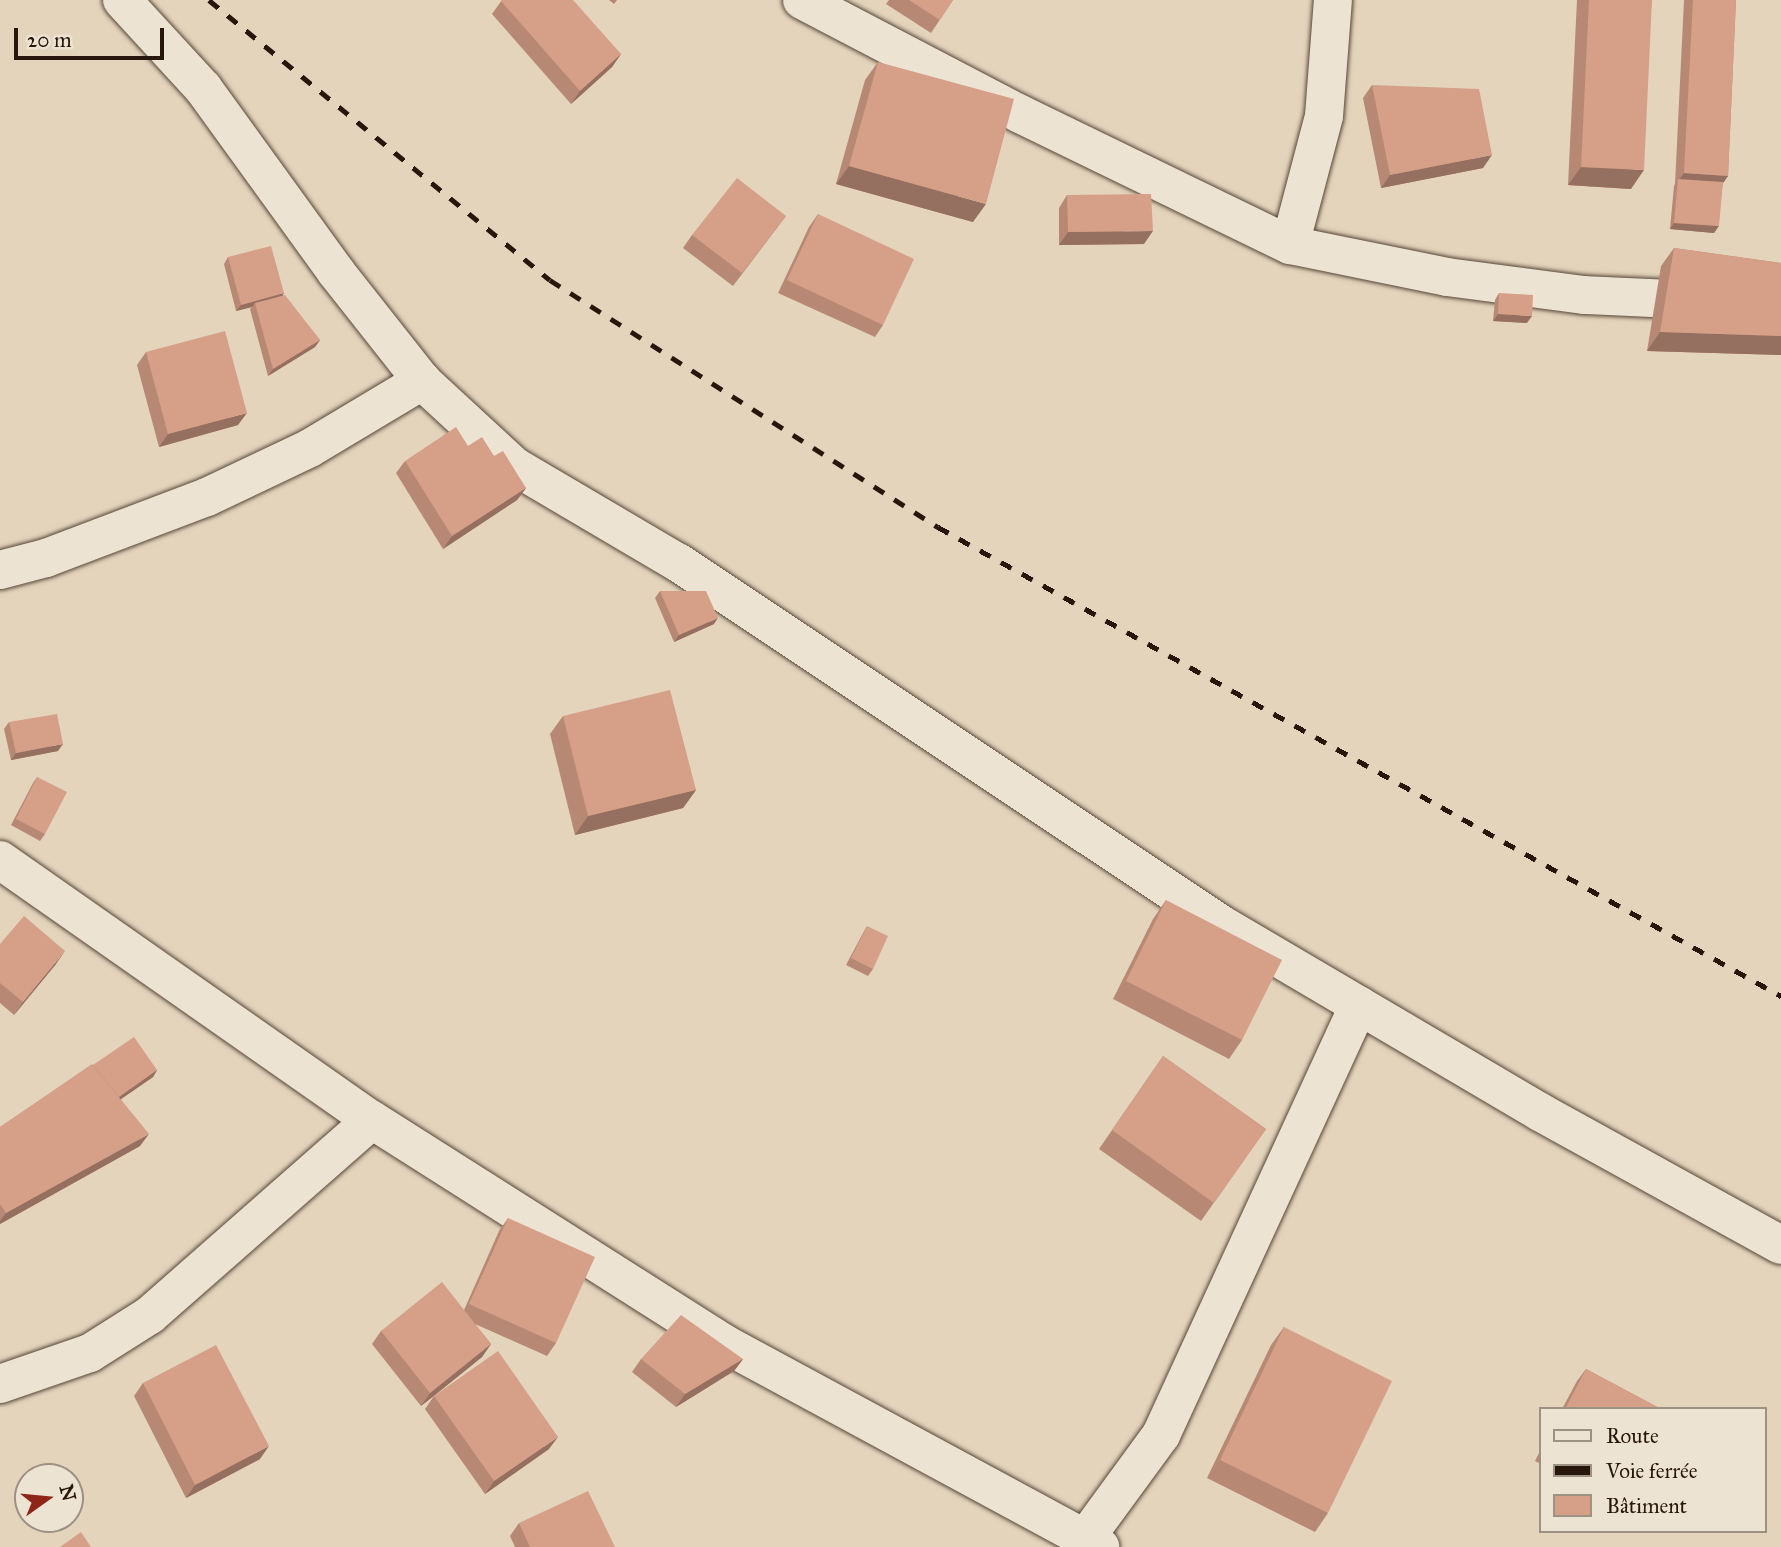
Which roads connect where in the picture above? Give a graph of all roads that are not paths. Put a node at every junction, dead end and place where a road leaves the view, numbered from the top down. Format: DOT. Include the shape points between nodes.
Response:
graph roads {
  1 [pos="122,0"];
  2 [pos="802,0"];
  3 [pos="1333,0"];
  4 [pos="1290,245"];
  5 [pos="1781,304"];
  6 [pos="422,381"];
  7 [pos="0,570"];
  8 [pos="0,860"];
  9 [pos="1359,1005"];
  10 [pos="372,1120"];
  11 [pos="1781,1245"];
  12 [pos="0,1384"];
  13 [pos="1088,1545"];
  1 -- 6 [label="street" via="203,88 336,272"];
  2 -- 4 [label="street" via="1020,114"];
  3 -- 4 [label="street" via="1324,116"];
  4 -- 5 [label="street" via="1447,277 1584,295"];
  6 -- 7 [label="street" via="310,448 207,497 46,558"];
  6 -- 9 [label="street" via="514,466 679,563 1219,923"];
  8 -- 10 [label="street"];
  9 -- 11 [label="street" via="1540,1112"];
  9 -- 13 [label="street" via="1161,1435"];
  10 -- 12 [label="street" via="150,1315 90,1353"];
  10 -- 13 [label="street" via="723,1343"];
}
